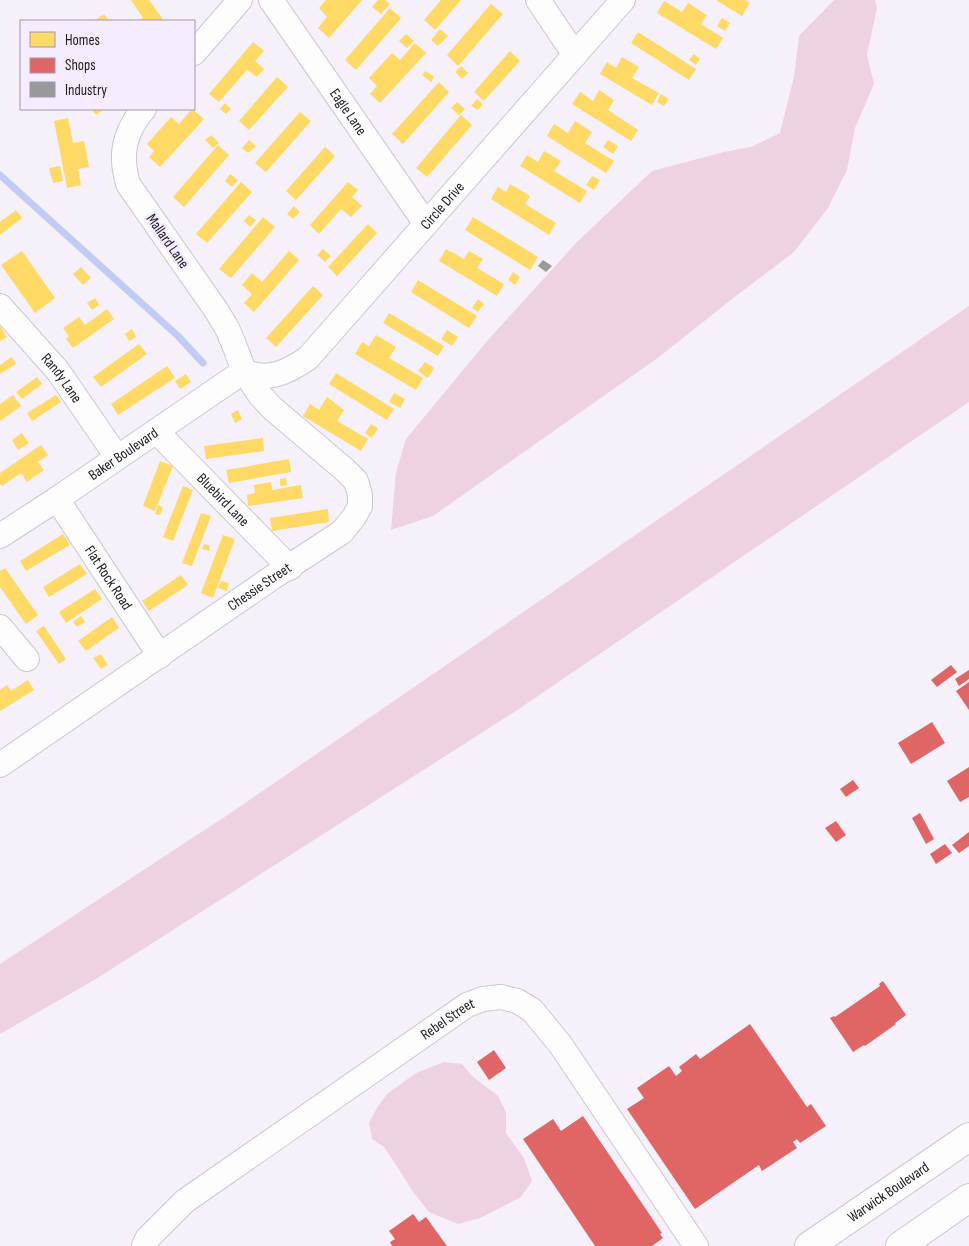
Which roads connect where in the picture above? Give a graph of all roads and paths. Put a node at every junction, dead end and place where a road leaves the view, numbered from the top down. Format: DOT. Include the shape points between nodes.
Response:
graph roads {
  1 [pos="240,0"];
  2 [pos="271,0"];
  3 [pos="538,0"];
  4 [pos="623,0"];
  5 [pos="195,52"];
  6 [pos="575,55"];
  7 [pos="143,110"];
  8 [pos="426,224"];
  9 [pos="0,306"];
  10 [pos="244,371"];
  11 [pos="156,431"];
  12 [pos="117,457"];
  13 [pos="57,499"];
  14 [pos="3,528"];
  15 [pos="290,568"];
  16 [pos="0,627"];
  17 [pos="160,656"];
  18 [pos="27,659"];
  19 [pos="4,755"];
  20 [pos="969,1137"];
  21 [pos="969,1198"];
  22 [pos="144,1246"];
  23 [pos="696,1246"];
  24 [pos="809,1246"];
  25 [pos="900,1246"];
  1 -- 5 [label="street"];
  2 -- 8 [label="street, Eagle Lane"];
  3 -- 6 [label="street"];
  4 -- 6 [label="street, Circle Drive"];
  6 -- 8 [label="street, Circle Drive"];
  7 -- 10 [label="street, Mallard Lane" via="133,124 125,145 128,184 216,310 230,334"];
  8 -- 10 [label="street, Circle Drive" via="308,358 292,369 274,375 254,375"];
  9 -- 12 [label="street, Randy Lane" via="58,371"];
  10 -- 11 [label="street, Baker Boulevard"];
  10 -- 15 [label="street, Chessie Street" via="272,408 356,481 360,495 360,506 342,532"];
  11 -- 12 [label="street, Baker Boulevard"];
  11 -- 15 [label="street, Bluebird Lane"];
  12 -- 13 [label="street, Baker Boulevard"];
  13 -- 14 [label="street, Baker Boulevard"];
  13 -- 17 [label="street, Flat Rock Road"];
  15 -- 17 [label="street, Chessie Street"];
  16 -- 18 [label="street"];
  17 -- 19 [label="street, Chessie Street"];
  20 -- 24 [label="main road, Warwick Boulevard"];
  21 -- 25 [label="main road"];
  22 -- 23 [label="street, Rebel Street" via="185,1201 468,1005 483,998 500,997 517,1001 532,1010 560,1044"];
}
